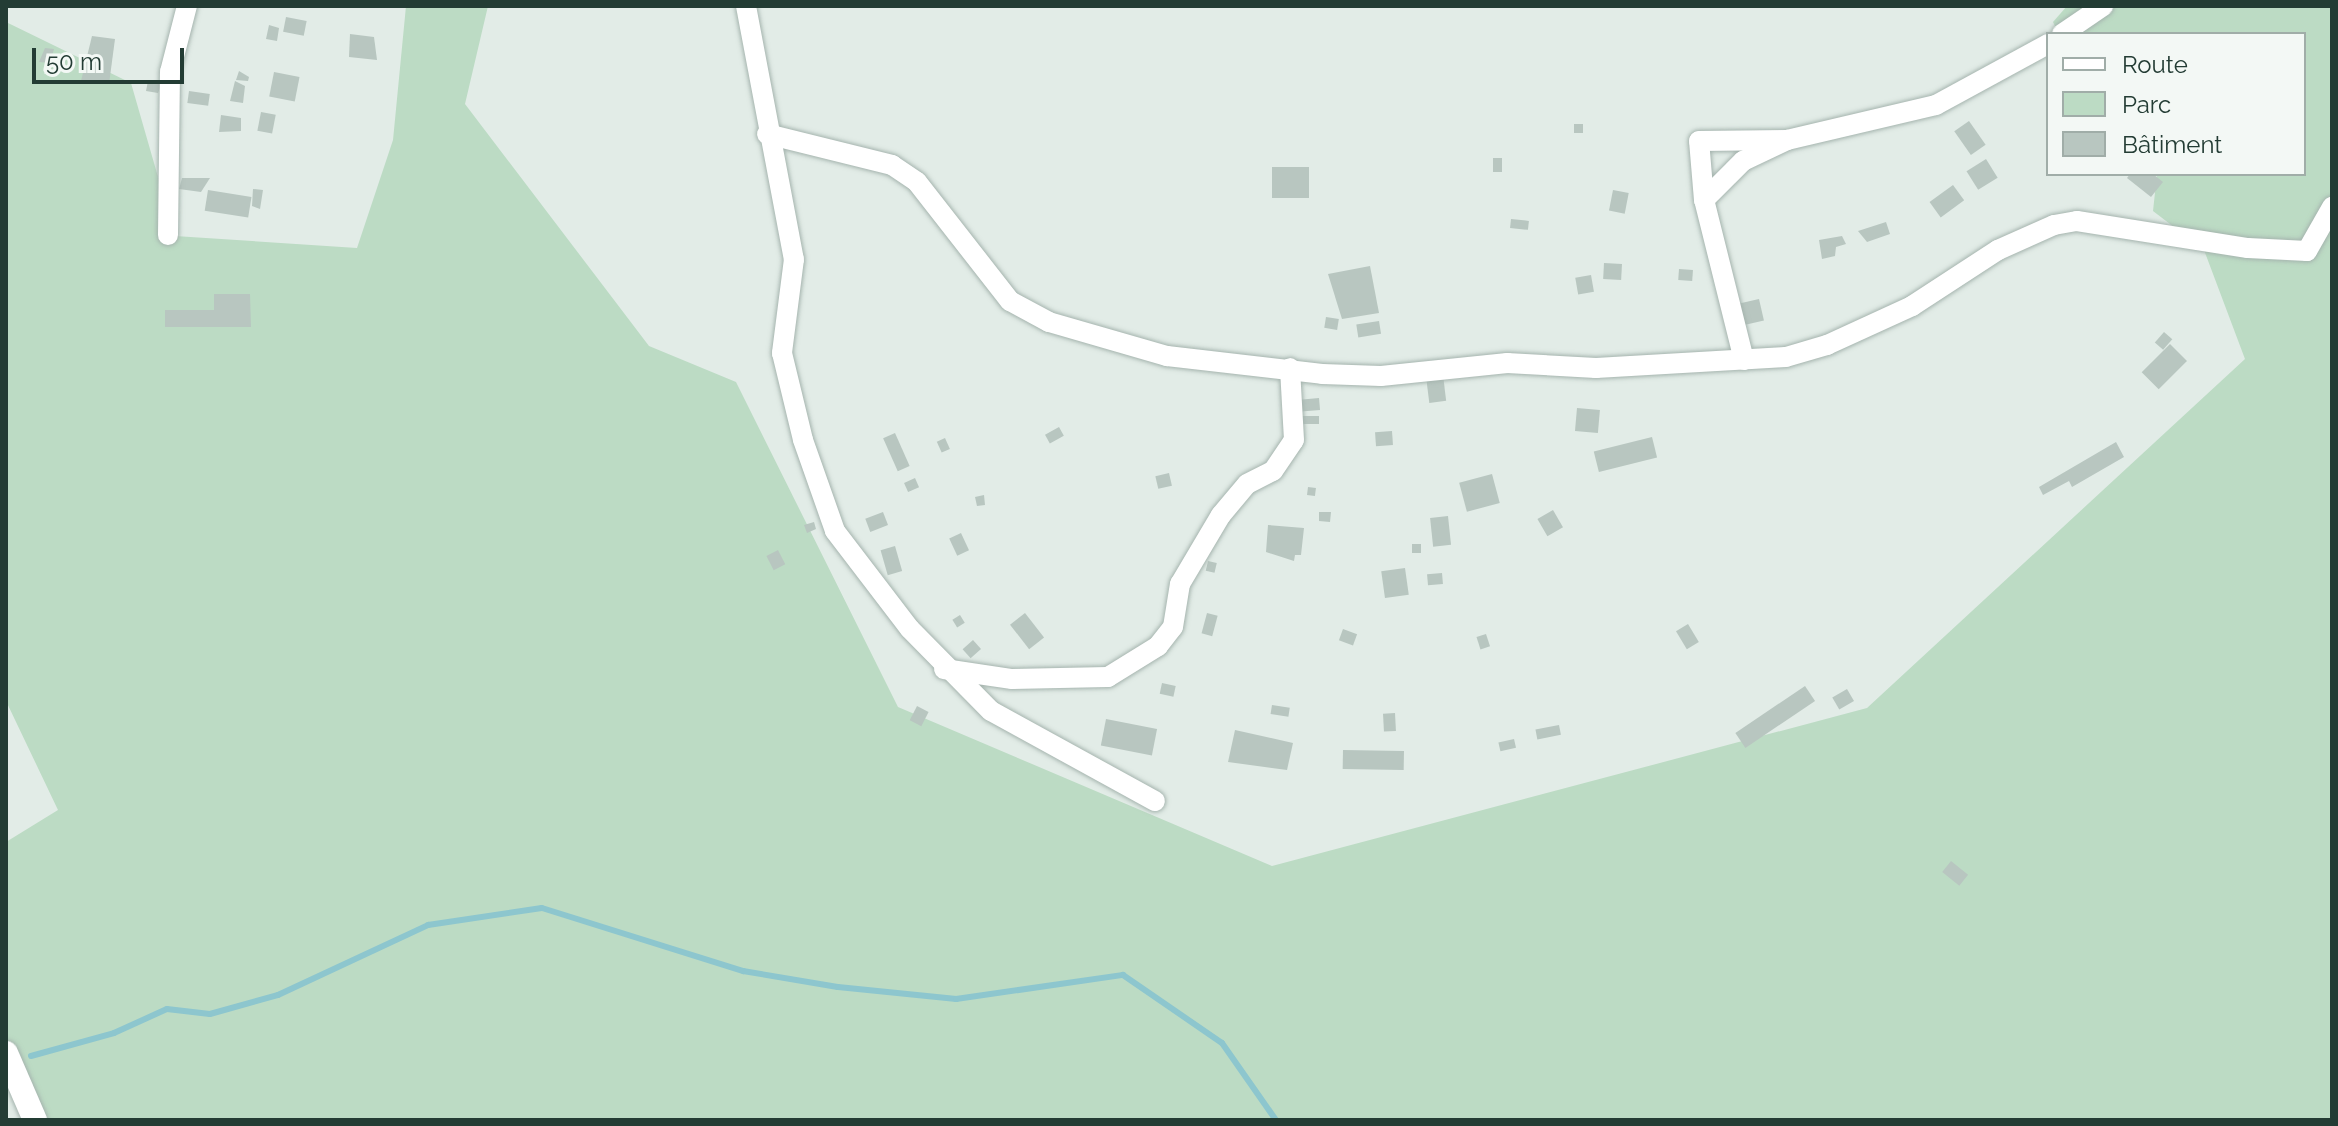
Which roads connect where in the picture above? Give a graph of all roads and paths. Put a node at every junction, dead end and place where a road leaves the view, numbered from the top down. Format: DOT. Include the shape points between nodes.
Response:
graph roads {
  1 [pos="187,6"];
  2 [pos="746,6"];
  3 [pos="2103,6"];
  4 [pos="2065,32"];
  5 [pos="2046,45"];
  6 [pos="767,134"];
  7 [pos="1787,140"];
  8 [pos="1704,200"];
  9 [pos="2332,207"];
  10 [pos="168,235"];
  11 [pos="1744,360"];
  12 [pos="1290,368"];
  13 [pos="944,669"];
  14 [pos="1155,801"];
  15 [pos="6,1053"];
  16 [pos="35,1120"];
  1 -- 10 [label="street" via="170,72"];
  2 -- 6 [label="street"];
  3 -- 4 [label="street"];
  5 -- 7 [label="street" via="1936,105"];
  6 -- 12 [label="street" via="892,165 917,182 1010,301 1049,322 1167,356"];
  6 -- 13 [label="street" via="794,259 782,353 812,467 835,531"];
  7 -- 8 [label="street" via="1743,161"];
  7 -- 8 [label="street" via="1699,141"];
  8 -- 11 [label="street"];
  9 -- 11 [label="street" via="2307,251 2248,248 2077,221 2054,225 1998,250 1912,306 1827,345 1786,357"];
  11 -- 12 [label="street" via="1596,368 1507,363 1381,376"];
  12 -- 13 [label="street" via="1294,440 1273,471 1247,484 1221,515 1180,584 1173,627 1158,646 1108,677 1012,679"];
  13 -- 14 [label="street" via="991,711 1035,739 1085,759"];
  15 -- 16 [label="street"];
}
